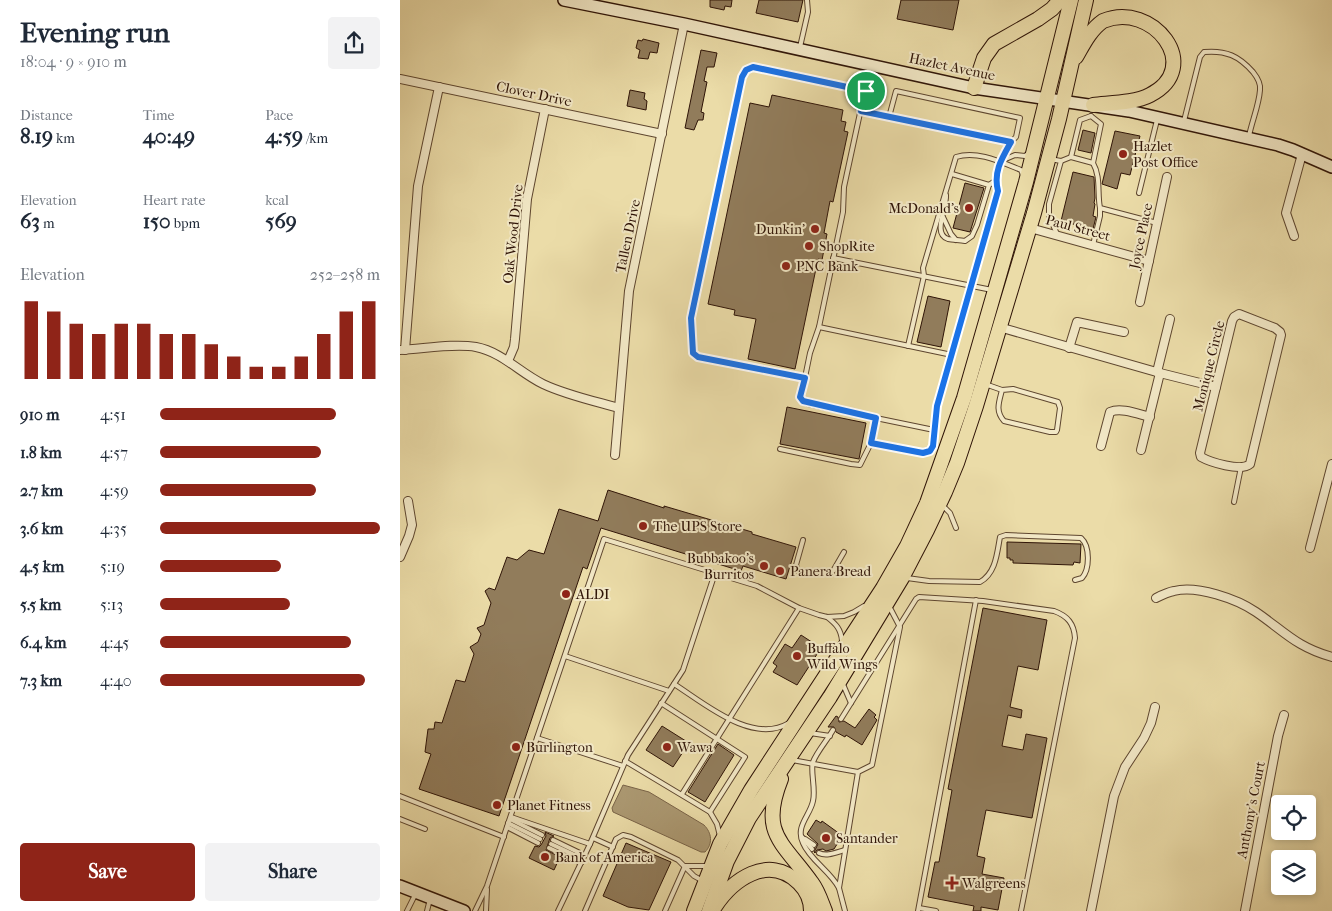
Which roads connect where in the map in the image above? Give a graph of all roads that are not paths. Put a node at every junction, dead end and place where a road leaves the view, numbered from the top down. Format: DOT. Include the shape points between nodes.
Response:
graph roads {
  1 [pos="564,0"];
  2 [pos="807,0"];
  3 [pos="1060,0"];
  4 [pos="1071,0"];
  5 [pos="1086,0"];
  6 [pos="684,24"];
  7 [pos="800,49"];
  8 [pos="1073,62"];
  9 [pos="871,65"];
  10 [pos="400,79"];
  11 [pos="439,87"];
  12 [pos="974,88"];
  13 [pos="866,91"];
  14 [pos="1048,99"];
  15 [pos="1063,101"];
  16 [pos="545,109"];
  17 [pos="861,111"];
  18 [pos="1092,111"];
  19 [pos="889,117"];
  20 [pos="1158,117"];
  21 [pos="1184,123"];
  22 [pos="662,134"];
  23 [pos="1248,138"];
  24 [pos="1011,142"];
  25 [pos="1034,149"];
  26 [pos="1302,154"];
  27 [pos="1071,157"];
  28 [pos="1054,160"];
  29 [pos="1001,161"];
  30 [pos="1093,164"];
  31 [pos="1332,167"];
  32 [pos="952,174"];
  33 [pos="1167,176"];
  34 [pos="995,180"];
  35 [pos="1026,182"];
  36 [pos="989,185"];
  37 [pos="946,193"];
  38 [pos="1139,193"];
  39 [pos="1043,202"];
  40 [pos="1100,208"];
  41 [pos="943,217"];
  42 [pos="1157,223"];
  43 [pos="1030,228"];
  44 [pos="1058,235"];
  45 [pos="1294,236"];
  46 [pos="956,240"];
  47 [pos="1094,245"];
  48 [pos="833,258"];
  49 [pos="1149,260"];
  50 [pos="924,276"];
  51 [pos="971,285"];
  52 [pos="995,291"];
  53 [pos="1140,302"];
  54 [pos="1170,319"];
  55 [pos="819,327"];
  56 [pos="998,327"];
  57 [pos="1124,332"];
  58 [pos="908,346"];
  59 [pos="1069,348"];
  60 [pos="402,350"];
  61 [pos="952,355"];
  62 [pos="508,361"];
  63 [pos="1158,373"];
  64 [pos="805,378"];
  65 [pos="982,383"];
  66 [pos="1216,387"];
  67 [pos="1002,390"];
  68 [pos="619,408"];
  69 [pos="1150,417"];
  70 [pos="876,418"];
  71 [pos="934,430"];
  72 [pos="871,443"];
  73 [pos="1101,446"];
  74 [pos="780,449"];
  75 [pos="1141,450"];
  76 [pos="615,455"];
  77 [pos="1332,464"];
  78 [pos="1241,467"];
  79 [pos="1324,497"];
  80 [pos="408,501"];
  81 [pos="1234,502"];
  82 [pos="940,503"];
  83 [pos="1332,503"];
  84 [pos="956,528"];
  85 [pos="803,540"];
  86 [pos="1310,548"];
  87 [pos="844,552"];
  88 [pos="400,557"];
  89 [pos="715,573"];
  90 [pos="902,578"];
  91 [pos="1075,580"];
  92 [pos="883,597"];
  93 [pos="1156,598"];
  94 [pos="976,600"];
  95 [pos="799,608"];
  96 [pos="827,617"];
  97 [pos="900,627"];
  98 [pos="840,653"];
  99 [pos="564,656"];
  100 [pos="1332,657"];
  101 [pos="840,678"];
  102 [pos="674,684"];
  103 [pos="669,691"];
  104 [pos="661,703"];
  105 [pos="851,703"];
  106 [pos="1155,707"];
  107 [pos="800,714"];
  108 [pos="1284,715"];
  109 [pos="841,719"];
  110 [pos="729,720"];
  111 [pos="834,730"];
  112 [pos="807,732"];
  113 [pos="830,736"];
  114 [pos="537,738"];
  115 [pos="717,739"];
  116 [pos="625,760"];
  117 [pos="789,761"];
  118 [pos="812,763"];
  119 [pos="623,766"];
  120 [pos="858,772"];
  121 [pos="682,794"];
  122 [pos="400,796"];
  123 [pos="710,812"];
  124 [pos="400,819"];
  125 [pos="509,822"];
  126 [pos="426,829"];
  127 [pos="504,837"];
  128 [pos="802,837"];
  129 [pos="593,838"];
  130 [pos="551,844"];
  131 [pos="590,844"];
  132 [pos="720,844"];
  133 [pos="613,847"];
  134 [pos="813,847"];
  135 [pos="845,850"];
  136 [pos="820,852"];
  137 [pos="583,859"];
  138 [pos="685,866"];
  139 [pos="710,866"];
  140 [pos="704,882"];
  141 [pos="400,886"];
  142 [pos="487,886"];
  143 [pos="839,888"];
  144 [pos="416,893"];
  145 [pos="430,898"];
  146 [pos="918,910"];
  147 [pos="407,911"];
  148 [pos="427,911"];
  149 [pos="464,911"];
  150 [pos="475,911"];
  151 [pos="486,911"];
  152 [pos="558,911"];
  153 [pos="584,911"];
  154 [pos="665,911"];
  155 [pos="694,911"];
  156 [pos="711,911"];
  157 [pos="811,911"];
  158 [pos="825,911"];
  159 [pos="846,911"];
  160 [pos="936,911"];
  161 [pos="1022,911"];
  162 [pos="1091,911"];
  163 [pos="1245,911"];
  1 -- 6 [label="street, Hazlet Avenue"];
  2 -- 7 [label="lane" via="808,12"];
  3 -- 12 [label="highway" via="1052,10 994,44 984,58"];
  4 -- 14 [label="highway"];
  5 -- 8 [label="highway"];
  6 -- 7 [label="street, Hazlet Avenue"];
  6 -- 22 [label="street, Tallen Drive"];
  7 -- 9 [label="street, Hazlet Avenue"];
  8 -- 15 [label="highway"];
  8 -- 18 [label="highway" via="1093,30 1117,14 1132,12 1148,16 1167,34 1173,62 1168,78 1158,90 1141,99"];
  9 -- 12 [label="street, Hazlet Avenue"];
  9 -- 13 [label="lane"];
  10 -- 11 [label="street, Clover Drive"];
  11 -- 16 [label="street, Clover Drive"];
  11 -- 60 [label="street" via="418,186"];
  12 -- 14 [label="street, Hazlet Avenue"];
  13 -- 17 [label="lane"];
  13 -- 64 [label="lane" via="753,67 742,77 691,318 693,353 698,357"];
  14 -- 15 [label="street, Hazlet Avenue"];
  14 -- 25 [label="highway"];
  15 -- 18 [label="street, Hazlet Avenue"];
  15 -- 28 [label="highway"];
  16 -- 22 [label="street, Clover Drive"];
  16 -- 62 [label="street, Oak Wood Drive" via="527,199 515,339"];
  17 -- 19 [label="lane"];
  17 -- 48 [label="lane"];
  18 -- 20 [label="street, Hazlet Avenue"];
  18 -- 27 [label="lane" via="1080,120"];
  18 -- 30 [label="lane" via="1101,124"];
  19 -- 24 [label="lane"];
  19 -- 24 [label="lane" via="896,91 1020,118 1016,136"];
  20 -- 21 [label="street, Hazlet Avenue"];
  20 -- 38 [label="lane"];
  21 -- 23 [label="street, Hazlet Avenue"];
  21 -- 23 [label="lane" via="1200,57 1204,52 1229,54 1238,57 1258,78 1260,88"];
  22 -- 68 [label="street, Tallen Drive" via="629,291"];
  23 -- 26 [label="street, Hazlet Avenue"];
  24 -- 29 [label="lane"];
  25 -- 29 [label="lane" via="1025,156 1015,155"];
  25 -- 35 [label="highway"];
  26 -- 31 [label="street, Hazlet Avenue"];
  26 -- 45 [label="street" via="1286,213"];
  27 -- 28 [label="lane"];
  27 -- 30 [label="lane"];
  28 -- 39 [label="highway"];
  29 -- 32 [label="lane" via="965,154 956,157"];
  29 -- 34 [label="lane"];
  29 -- 35 [label="lane" via="1021,170"];
  30 -- 40 [label="lane" via="1098,178"];
  32 -- 36 [label="lane"];
  32 -- 37 [label="lane"];
  33 -- 42 [label="street, Joyce Place"];
  34 -- 36 [label="lane"];
  34 -- 51 [label="lane" via="998,191"];
  35 -- 52 [label="highway"];
  36 -- 46 [label="lane" via="972,236 965,241"];
  37 -- 41 [label="lane"];
  37 -- 50 [label="lane" via="923,268"];
  39 -- 43 [label="highway"];
  39 -- 44 [label="lane"];
  40 -- 42 [label="lane"];
  40 -- 47 [label="lane"];
  41 -- 46 [label="lane"];
  41 -- 46 [label="lane" via="941,234"];
  42 -- 49 [label="street, Joyce Place"];
  43 -- 44 [label="street, Paul Street"];
  43 -- 56 [label="highway"];
  44 -- 47 [label="street, Paul Street"];
  47 -- 49 [label="street, Paul Street"];
  48 -- 50 [label="lane"];
  48 -- 55 [label="lane"];
  49 -- 53 [label="street, Joyce Place"];
  50 -- 51 [label="lane"];
  50 -- 58 [label="lane"];
  51 -- 52 [label="lane"];
  51 -- 61 [label="lane"];
  52 -- 92 [label="highway" via="959,415 928,503"];
  54 -- 63 [label="street"];
  55 -- 58 [label="lane"];
  55 -- 64 [label="lane"];
  56 -- 59 [label="street"];
  56 -- 65 [label="highway"];
  57 -- 59 [label="street" via="1077,322"];
  58 -- 61 [label="lane"];
  59 -- 63 [label="street"];
  60 -- 62 [label="street" via="475,347"];
  61 -- 71 [label="lane" via="937,406"];
  62 -- 68 [label="street" via="545,385"];
  63 -- 66 [label="street"];
  63 -- 69 [label="street"];
  64 -- 70 [label="lane" via="800,397 803,401"];
  65 -- 67 [label="lane"];
  65 -- 82 [label="highway" via="957,463"];
  66 -- 78 [label="street, Monique Circle" via="1201,456 1212,462"];
  66 -- 78 [label="street, Monique Circle" via="1234,317 1243,314 1279,330 1281,335 1250,464 1246,468"];
  67 -- 67 [label="lane" via="998,408 1004,421 1050,432 1058,430 1058,402 1013,389"];
  68 -- 76 [label="street, Tallen Drive"];
  69 -- 73 [label="street" via="1112,410"];
  69 -- 75 [label="street"];
  70 -- 71 [label="lane"];
  70 -- 72 [label="lane"];
  71 -- 72 [label="lane" via="933,446 923,453"];
  72 -- 74 [label="lane" via="860,465"];
  77 -- 79 [label="street"];
  78 -- 81 [label="lane"];
  79 -- 83 [label="street"];
  79 -- 86 [label="street"];
  80 -- 88 [label="street" via="412,525"];
  82 -- 84 [label="lane" via="950,513"];
  82 -- 90 [label="highway"];
  85 -- 87 [label="lane" via="796,565 798,571 833,571"];
  89 -- 95 [label="lane" via="764,589"];
  89 -- 99 [label="lane" via="604,539"];
  89 -- 102 [label="lane" via="684,667"];
  90 -- 91 [label="lane" via="980,582 987,577 998,556 1000,537 1006,535 1081,538 1087,548 1086,569 1082,578"];
  90 -- 92 [label="highway"];
  92 -- 96 [label="lane" via="844,616"];
  92 -- 97 [label="lane"];
  92 -- 98 [label="highway"];
  92 -- 101 [label="highway"];
  93 -- 100 [label="street" via="1176,590 1190,590 1227,598 1255,611 1297,643"];
  94 -- 97 [label="lane" via="919,597"];
  94 -- 146 [label="lane"];
  94 -- 161 [label="lane" via="1054,611 1064,614 1074,628 1075,638"];
  95 -- 96 [label="lane"];
  95 -- 110 [label="lane"];
  96 -- 98 [label="lane" via="841,632"];
  97 -- 105 [label="lane"];
  97 -- 120 [label="lane" via="872,765"];
  98 -- 107 [label="highway"];
  99 -- 103 [label="lane"];
  99 -- 114 [label="lane"];
  101 -- 105 [label="lane"];
  101 -- 112 [label="highway"];
  102 -- 103 [label="lane"];
  102 -- 110 [label="lane"];
  103 -- 104 [label="lane"];
  104 -- 115 [label="lane"];
  104 -- 116 [label="lane"];
  105 -- 109 [label="lane"];
  106 -- 162 [label="street" via="1151,723 1114,796"];
  107 -- 110 [label="lane" via="787,725 776,728 751,728"];
  107 -- 132 [label="highway"];
  108 -- 163 [label="street, Anthony's Court"];
  110 -- 115 [label="lane"];
  111 -- 113 [label="lane"];
  112 -- 113 [label="lane"];
  112 -- 117 [label="highway"];
  113 -- 118 [label="lane"];
  114 -- 119 [label="lane"];
  114 -- 125 [label="lane"];
  115 -- 121 [label="lane"];
  115 -- 123 [label="lane" via="745,756"];
  116 -- 119 [label="lane"];
  116 -- 121 [label="lane"];
  117 -- 118 [label="lane"];
  117 -- 156 [label="highway" via="765,792 735,844 717,885"];
  117 -- 158 [label="highway" via="773,800 775,832 785,852 813,884"];
  118 -- 120 [label="lane"];
  118 -- 128 [label="lane" via="814,799 802,823"];
  119 -- 129 [label="lane"];
  120 -- 135 [label="lane"];
  121 -- 123 [label="lane"];
  122 -- 127 [label="lane"];
  123 -- 132 [label="lane" via="717,824"];
  124 -- 126 [label="lane"];
  125 -- 125 [label="lane" via="540,839"];
  125 -- 127 [label="lane"];
  125 -- 131 [label="lane"];
  127 -- 142 [label="lane"];
  128 -- 134 [label="lane"];
  128 -- 143 [label="lane" via="807,850"];
  129 -- 131 [label="lane"];
  129 -- 133 [label="lane"];
  130 -- 137 [label="lane"];
  131 -- 137 [label="lane"];
  132 -- 139 [label="highway"];
  133 -- 138 [label="lane" via="616,839 623,835 631,837"];
  133 -- 153 [label="lane"];
  135 -- 136 [label="lane" via="829,854"];
  135 -- 143 [label="lane"];
  137 -- 152 [label="lane"];
  138 -- 139 [label="lane"];
  138 -- 140 [label="lane"];
  138 -- 154 [label="lane"];
  139 -- 140 [label="highway"];
  140 -- 155 [label="highway"];
  141 -- 144 [label="street"];
  142 -- 150 [label="lane"];
  142 -- 151 [label="lane"];
  143 -- 159 [label="lane"];
  144 -- 145 [label="street"];
  144 -- 147 [label="lane"];
  145 -- 148 [label="lane"];
  145 -- 149 [label="street"];
  146 -- 160 [label="lane"];
  156 -- 157 [label="highway" via="735,884 749,875 769,870 795,879 807,893"];
}
